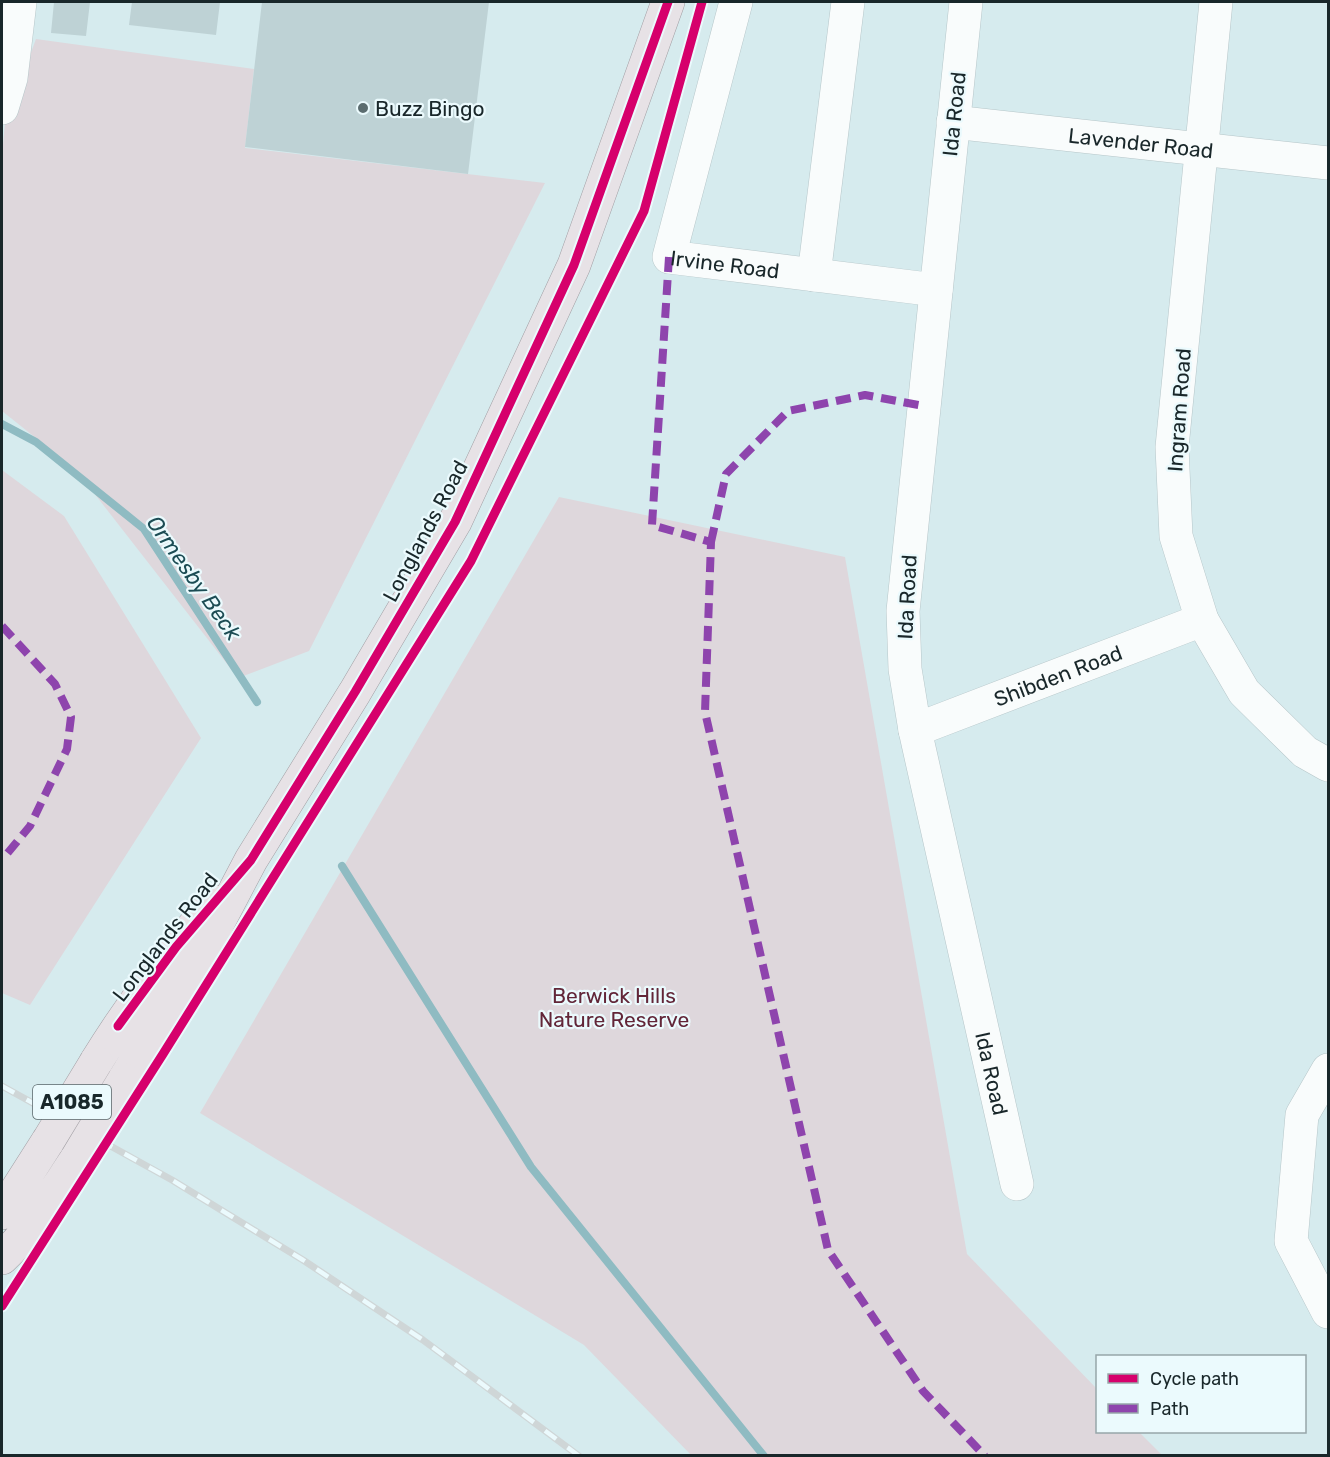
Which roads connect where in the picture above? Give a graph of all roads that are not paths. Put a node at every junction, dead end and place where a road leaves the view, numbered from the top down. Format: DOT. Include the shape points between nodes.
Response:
graph roads {
  1 [pos="20,2"];
  2 [pos="668,2"];
  3 [pos="736,2"];
  4 [pos="848,2"];
  5 [pos="966,2"];
  6 [pos="1216,2"];
  7 [pos="2,108"];
  8 [pos="953,123"];
  9 [pos="1202,149"];
  10 [pos="1329,163"];
  11 [pos="814,275"];
  12 [pos="936,290"];
  13 [pos="1202,621"];
  14 [pos="915,730"];
  15 [pos="1329,765"];
  16 [pos="250,860"];
  17 [pos="1329,1070"];
  18 [pos="1017,1184"];
  19 [pos="2,1213"];
  20 [pos="2,1258"];
  21 [pos="1329,1312"];
  1 -- 7 [label="street" via="11,78"];
  2 -- 16 [label="main road, Longlands Road / A1085" via="574,265 456,522"];
  3 -- 11 [label="street, Irvine Road" via="669,257"];
  4 -- 11 [label="street"];
  5 -- 8 [label="street, Ida Road"];
  6 -- 9 [label="street, Ingram Road"];
  8 -- 9 [label="street, Lavender Road"];
  8 -- 12 [label="street, Ida Road"];
  9 -- 10 [label="street, Lavender Road"];
  9 -- 13 [label="street, Ingram Road" via="1172,447 1176,536"];
  11 -- 12 [label="street, Irvine Road"];
  12 -- 14 [label="street, Ida Road" via="903,611 905,669"];
  13 -- 14 [label="street, Shibden Road"];
  13 -- 15 [label="street, Ingram Road" via="1244,692 1305,752"];
  14 -- 18 [label="street, Ida Road"];
  16 -- 19 [label="main road, Longlands Road / A1085, bridge" via="176,946 118,1026"];
  16 -- 20 [label="main road, Longlands Road / A1085, bridge" via="200,957 77,1158"];
  17 -- 21 [label="street" via="1302,1115 1291,1241"];
}
